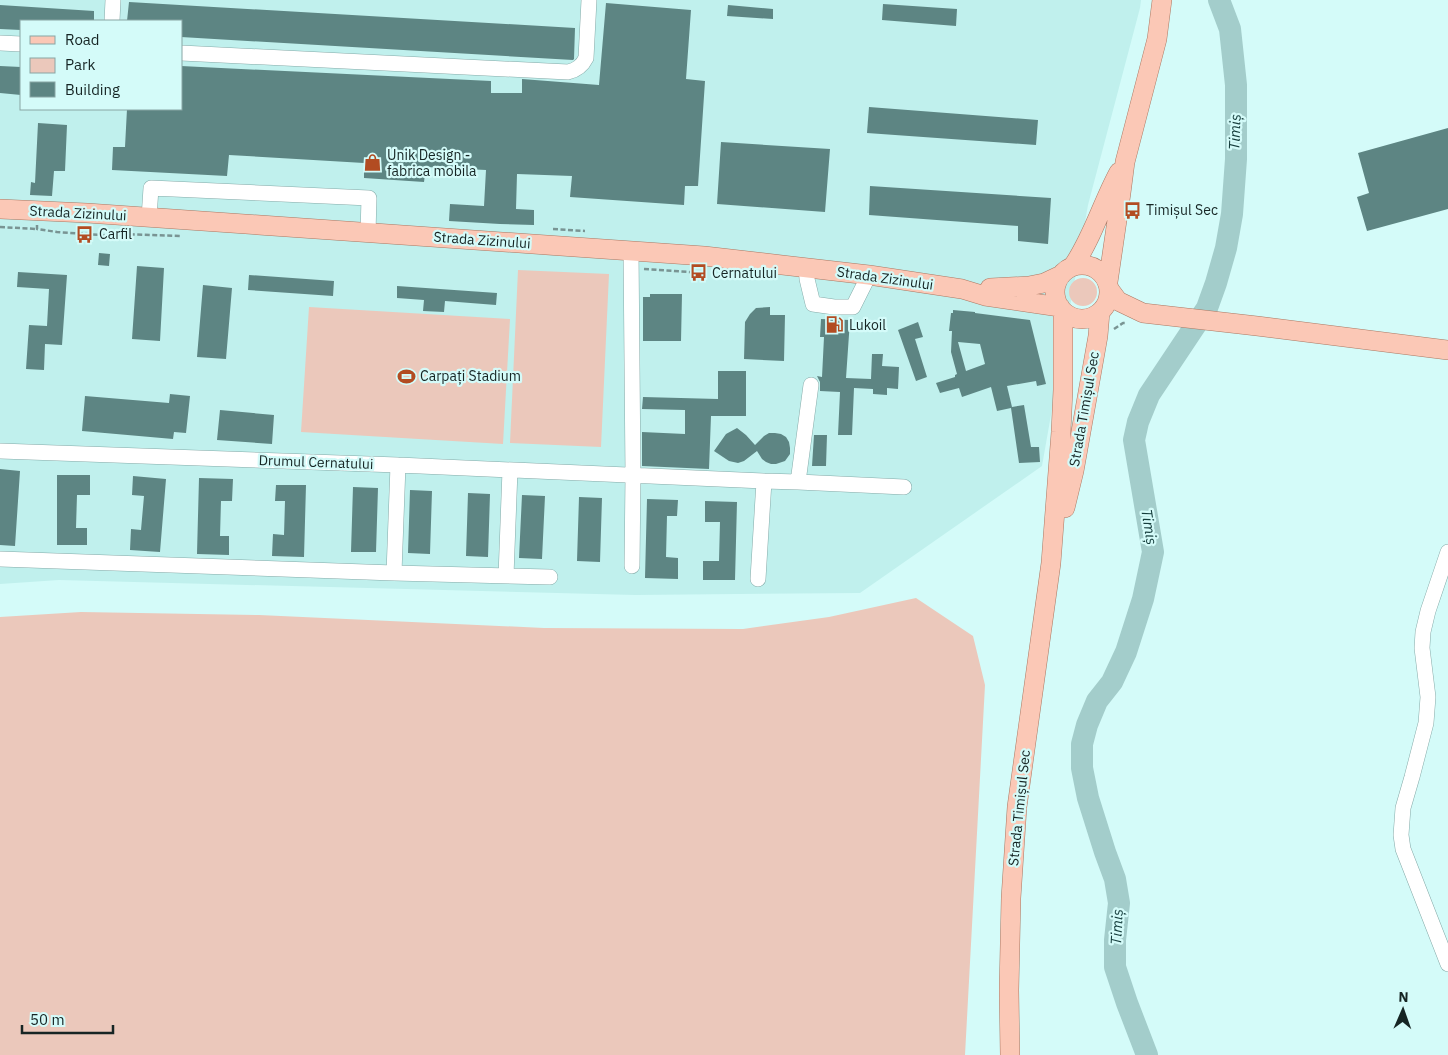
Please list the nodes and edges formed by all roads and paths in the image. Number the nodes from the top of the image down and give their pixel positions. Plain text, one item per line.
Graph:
1 (113, 0) edge
2 (589, 0) edge
3 (1162, 0) edge
4 (112, 20) edge
5 (0, 43) edge
6 (20, 44) edge
7 (182, 53) edge
8 (1125, 162) junction
9 (0, 209) edge
10 (149, 218) junction
11 (0, 227) edge
12 (37, 229) dead end
13 (368, 233) junction
14 (631, 250) junction
15 (806, 267) junction
16 (1067, 271) junction
17 (869, 275) junction
18 (1108, 285) junction
19 (962, 289) junction
20 (1062, 309) junction
21 (1102, 310) junction
22 (1146, 313) junction
23 (1448, 350) edge
24 (811, 385) dead end
25 (0, 451) edge
26 (398, 464) junction
27 (510, 470) junction
28 (633, 475) junction
29 (764, 481) junction
30 (798, 482) junction
31 (904, 487) dead end
32 (1448, 552) edge
33 (0, 558) edge
34 (1051, 562) junction
35 (632, 566) dead end
36 (394, 573) junction
37 (506, 576) junction
38 (550, 577) dead end
39 (758, 579) dead end
40 (1448, 964) edge
41 (1010, 1055) edge

1 - 4 street
2 - 7 street
3 - 8 main road
5 - 6 street
8 - 16 main road
8 - 18 main road
9 - 10 main road, Strada Zizinului
10 - 13 main road, Strada Zizinului
10 - 13 street
11 - 12 path
13 - 14 main road, Strada Zizinului
14 - 15 main road, Strada Zizinului
14 - 28 street
15 - 17 main road, Strada Zizinului
15 - 17 street
16 - 18 main road
16 - 19 main road, Strada Zizinului
16 - 20 main road
17 - 19 main road, Strada Zizinului
18 - 21 main road
18 - 22 main road
19 - 20 main road, Strada Zizinului
20 - 21 main road
20 - 34 main road, Strada Timișul Sec
21 - 22 main road
21 - 34 main road, Strada Timișul Sec
22 - 23 main road
24 - 30 street
25 - 26 street, Drumul Cernatului
26 - 27 street, Drumul Cernatului
26 - 36 street
27 - 28 street, Drumul Cernatului
27 - 37 street
28 - 29 street, Drumul Cernatului
28 - 35 street
29 - 30 street, Drumul Cernatului
29 - 39 street
30 - 31 street, Drumul Cernatului
32 - 40 street
33 - 36 street
34 - 41 main road, Strada Timișul Sec
36 - 37 street
37 - 38 street

